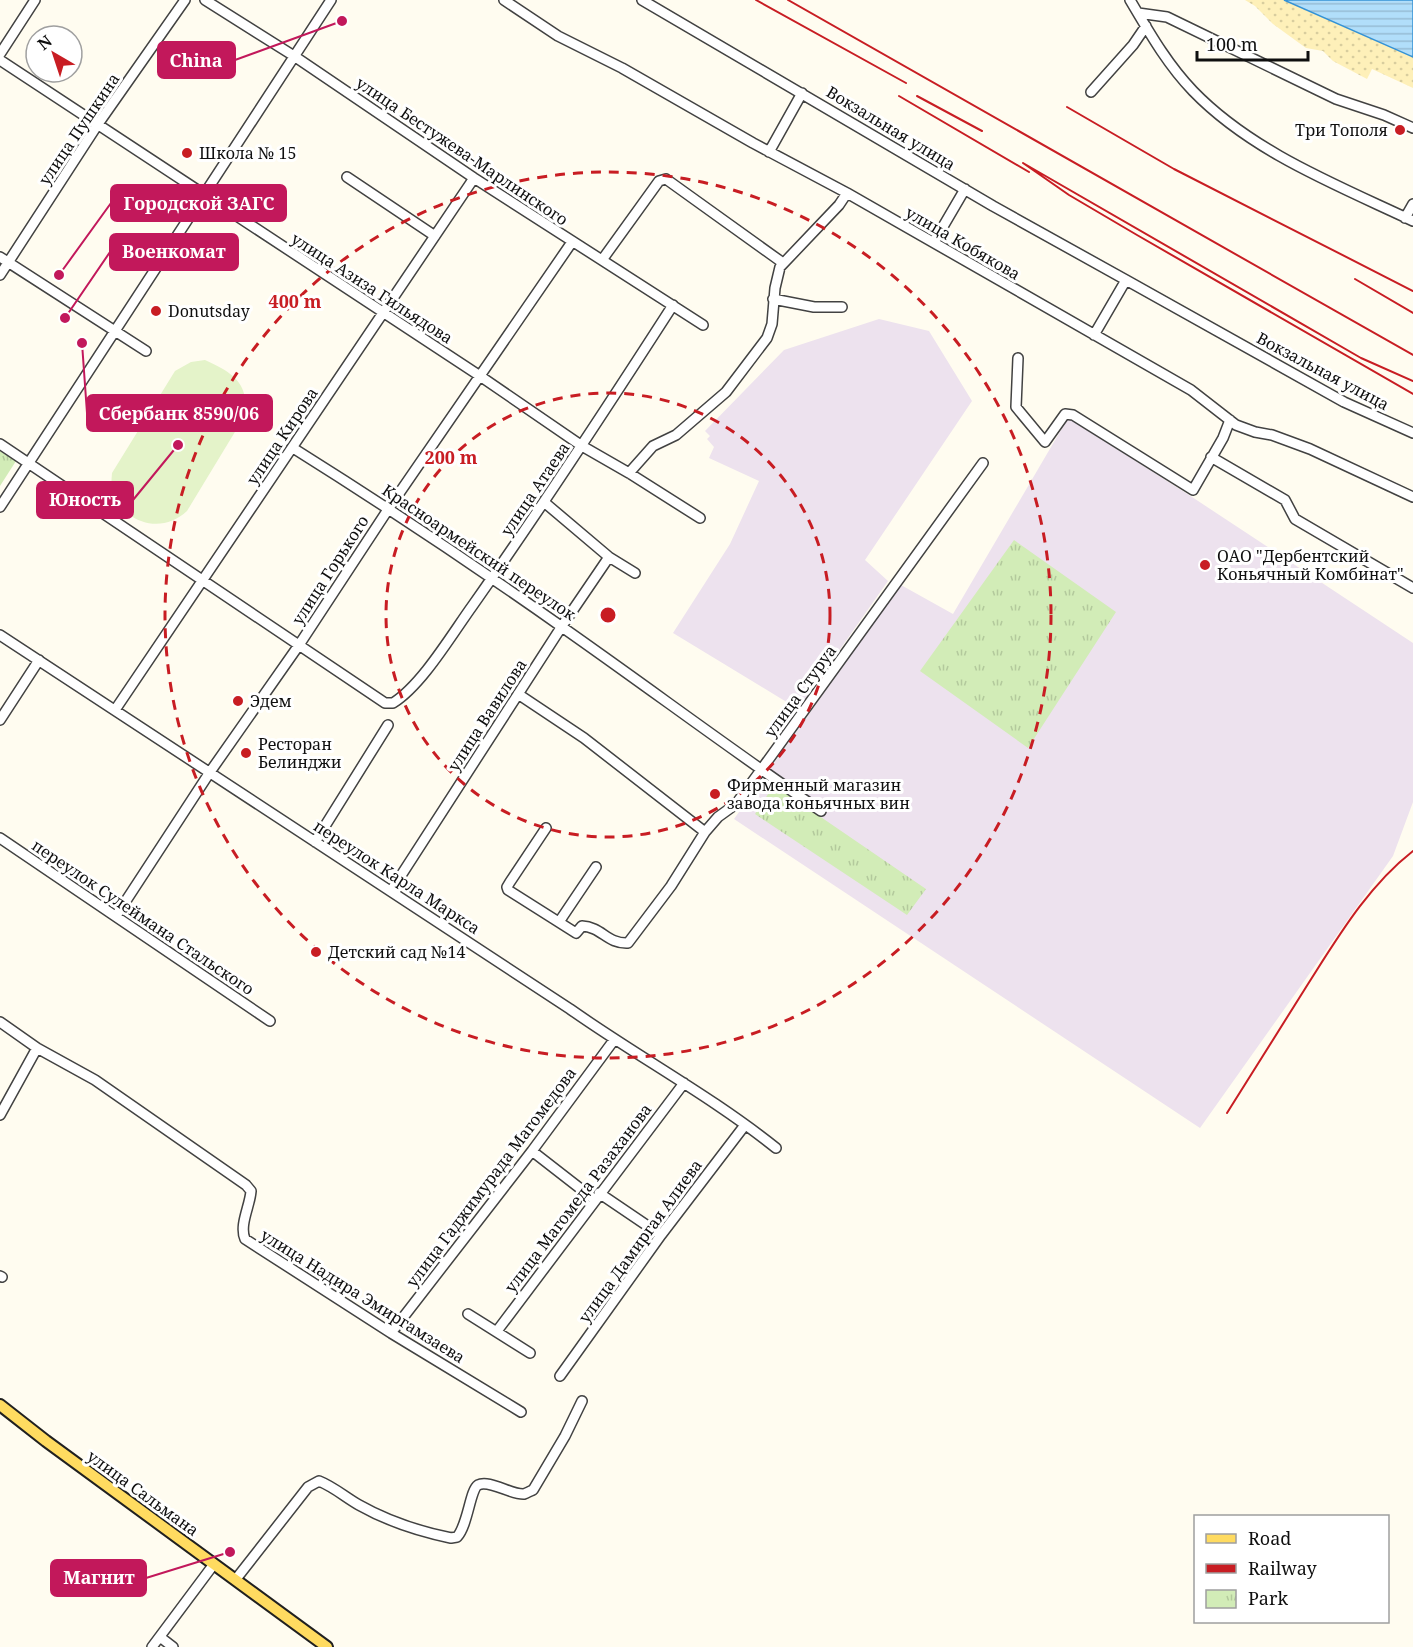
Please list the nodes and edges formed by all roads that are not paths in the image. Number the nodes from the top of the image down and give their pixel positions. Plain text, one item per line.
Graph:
1 (35, 0) edge
2 (185, 0) edge
3 (206, 0) edge
4 (331, 0) edge
5 (504, 0) edge
6 (642, 0) edge
7 (1130, 0) edge
8 (1138, 13) junction
9 (1146, 26) junction
10 (0, 54) edge
11 (294, 56) junction
12 (0, 60) edge
13 (1091, 92) dead end
14 (802, 93) junction
15 (98, 124) junction
16 (1413, 128) edge
17 (769, 152) junction
18 (347, 177) dead end
19 (474, 178) junction
20 (965, 189) junction
21 (847, 193) junction
22 (204, 195) junction
23 (1413, 204) edge
24 (1409, 219) edge
25 (435, 236) junction
26 (572, 242) junction
27 (934, 242) junction
28 (4, 260) edge
29 (602, 260) junction
30 (783, 263) junction
31 (0, 276) edge
32 (1126, 280) junction
33 (773, 299) junction
34 (673, 305) junction
35 (842, 307) dead end
36 (382, 314) junction
37 (703, 325) dead end
38 (114, 331) junction
39 (1094, 335) junction
40 (146, 351) dead end
41 (1018, 357) dead end
42 (480, 376) junction
43 (1230, 420) junction
44 (1413, 433) edge
45 (0, 444) edge
46 (582, 446) junction
47 (293, 448) junction
48 (1211, 457) junction
49 (29, 463) junction
50 (983, 464) dead end
51 (629, 473) junction
52 (1413, 497) edge
53 (544, 502) junction
54 (0, 507) edge
55 (389, 508) junction
56 (700, 518) dead end
57 (609, 557) junction
58 (635, 573) dead end
59 (203, 579) junction
60 (491, 579) junction
61 (1413, 588) edge
62 (561, 626) junction
63 (0, 635) edge
64 (299, 645) junction
65 (39, 660) junction
66 (518, 694) junction
67 (115, 710) junction
68 (0, 720) edge
69 (388, 725) dead end
70 (761, 770) junction
71 (210, 772) junction
72 (821, 811) dead end
73 (546, 828) dead end
74 (705, 832) junction
75 (0, 838) edge
76 (315, 842) junction
77 (597, 867) dead end
78 (391, 891) junction
79 (116, 916) junction
80 (560, 922) junction
81 (270, 1021) dead end
82 (0, 1022) edge
83 (614, 1040) junction
84 (37, 1048) junction
85 (684, 1083) junction
86 (0, 1114) edge
87 (746, 1125) junction
88 (776, 1148) dead end
89 (532, 1151) junction
90 (597, 1197) junction
91 (661, 1234) junction
92 (468, 1314) dead end
93 (497, 1331) junction
94 (391, 1333) junction
95 (530, 1353) dead end
96 (560, 1376) dead end
97 (582, 1401) dead end
98 (0, 1405) edge
99 (521, 1412) dead end
100 (214, 1564) junction
101 (236, 1579) junction
102 (160, 1636) junction
103 (152, 1647) edge
104 (173, 1647) edge
105 (327, 1647) edge

1 - 10 street
2 - 15 street, улица Пушкина
3 - 11 street, улица Бестужева-Марлинского
4 - 11 street
5 - 17 street, улица Кобякова
6 - 14 street, Вокзальная улица
7 - 8 street
8 - 9 street
8 - 16 street
9 - 13 street
9 - 24 street
11 - 19 street, улица Бестужева-Марлинского
11 - 22 street
12 - 15 street, улица Азиза Гильядова
14 - 17 street
14 - 20 street, Вокзальная улица
15 - 22 street, улица Азиза Гильядова
15 - 28 street, улица Пушкина
17 - 21 street, улица Кобякова
18 - 25 street
19 - 25 street, улица Кирова
19 - 26 street, улица Бестужева-Марлинского
20 - 27 street
20 - 32 street, Вокзальная улица
21 - 27 street, улица Кобякова
21 - 30 street
22 - 36 street, улица Азиза Гильядова
22 - 38 street
23 - 24 street
25 - 36 street, улица Кирова
26 - 29 street, улица Бестужева-Марлинского
26 - 42 street, улица Горького
27 - 39 street, улица Кобякова
28 - 31 street, улица Пушкина
28 - 38 street
29 - 30 street
29 - 34 street, улица Бестужева-Марлинского
30 - 33 street
32 - 39 street
32 - 44 street, Вокзальная улица
33 - 35 street
33 - 51 street
34 - 37 street, улица Бестужева-Марлинского
34 - 46 street, улица Атаева
36 - 42 street, улица Азиза Гильядова
36 - 47 street, улица Кирова
38 - 40 street
38 - 49 street
39 - 43 street, улица Кобякова
41 - 48 street
42 - 46 street, улица Азиза Гильядова
42 - 55 street, улица Горького
43 - 48 street
43 - 52 street, улица Кобякова
45 - 49 street
46 - 51 street, улица Азиза Гильядова
46 - 53 street, улица Атаева
47 - 55 street, Красноармейский переулок
47 - 59 street, улица Кирова
48 - 61 street
49 - 54 street
49 - 59 street
50 - 70 street, улица Стуруа
51 - 56 street, улица Азиза Гильядова
53 - 57 street
53 - 60 street, улица Атаева
55 - 60 street, Красноармейский переулок
55 - 64 street, улица Горького
57 - 58 street
57 - 62 street, улица Вавилова
59 - 64 street
59 - 67 street, улица Кирова
60 - 62 street, Красноармейский переулок
60 - 64 street, улица Атаева
62 - 66 street, улица Вавилова
62 - 70 street, Красноармейский переулок
63 - 65 street, переулок Карла Маркса
64 - 71 street, улица Горького
65 - 67 street, переулок Карла Маркса
65 - 68 street
66 - 74 street
66 - 78 street, улица Вавилова
67 - 71 street, переулок Карла Маркса
69 - 76 street
70 - 72 street, Красноармейский переулок
70 - 74 street, улица Стуруа
71 - 76 street, переулок Карла Маркса
71 - 79 street, улица Горького
73 - 80 street
74 - 80 street, улица Стуруа
75 - 79 street, переулок Сулеймана Стальского
76 - 78 street, переулок Карла Маркса
77 - 80 street
78 - 83 street, переулок Карла Маркса
79 - 81 street, переулок Сулеймана Стальского
82 - 84 street, улица Надира Эмиргамзаева
83 - 85 street, переулок Карла Маркса
83 - 89 street, улица Гаджимурада Магомедова
84 - 86 street
84 - 94 street, улица Надира Эмиргамзаева
85 - 87 street, переулок Карла Маркса
85 - 90 street, улица Магомеда Разаханова
87 - 88 street, переулок Карла Маркса
87 - 91 street, улица Дамиргая Алиева
89 - 90 street
89 - 94 street, улица Гаджимурада Магомедова
90 - 91 street
90 - 93 street, улица Магомеда Разаханова
91 - 96 street, улица Дамиргая Алиева
92 - 93 street
93 - 95 street
94 - 99 street, улица Надира Эмиргамзаева
97 - 101 street
98 - 100 main road, улица Сальмана
100 - 101 main road, улица Сальмана
100 - 102 street
101 - 105 main road, улица Сальмана
102 - 103 street
102 - 104 street

